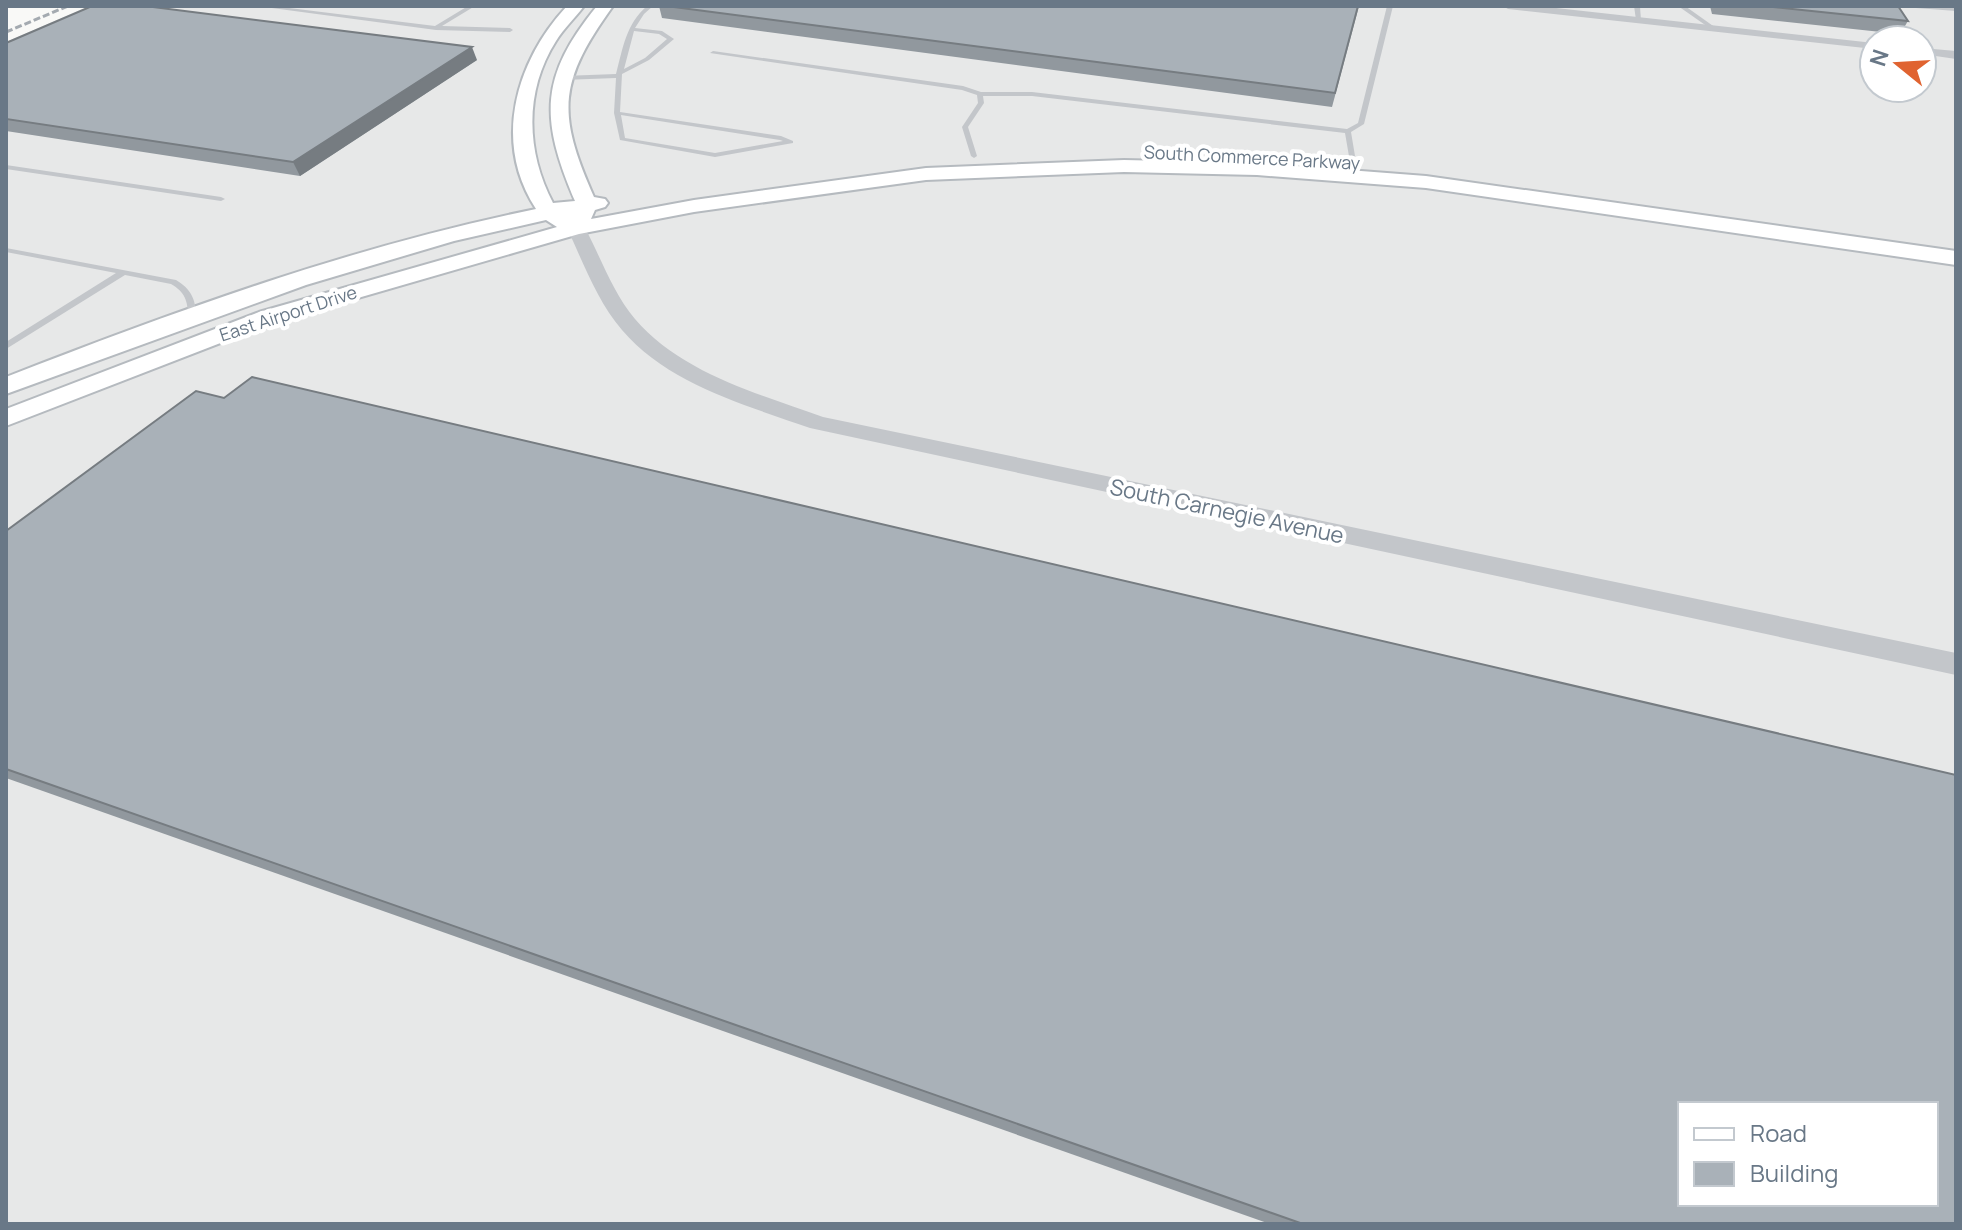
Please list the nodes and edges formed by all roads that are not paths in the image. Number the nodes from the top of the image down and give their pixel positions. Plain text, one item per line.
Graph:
1 (260, 6) edge
2 (472, 6) edge
3 (576, 6) edge
4 (605, 6) edge
5 (650, 6) edge
6 (1390, 6) edge
7 (1508, 6) edge
8 (1637, 6) edge
9 (1681, 6) edge
10 (1916, 6) edge
11 (1955, 8) edge
12 (1639, 20) junction
13 (436, 28) junction
14 (1713, 28) junction
15 (631, 29) junction
16 (510, 30) dead end
17 (1858, 44) edge
18 (713, 53) dead end
19 (619, 74) junction
20 (563, 78) junction
21 (980, 94) junction
22 (617, 113) junction
23 (1348, 131) junction
24 (974, 156) junction
25 (1353, 162) junction
26 (6, 167) edge
27 (221, 199) dead end
28 (587, 205) junction
29 (546, 213) junction
30 (576, 228) junction
31 (1956, 242) edge
32 (6, 250) edge
33 (1956, 258) edge
34 (124, 272) junction
35 (192, 317) junction
36 (6, 346) edge
37 (6, 386) edge
38 (6, 418) edge
39 (1956, 664) edge

1 - 13 lane
2 - 13 lane
3 - 29 main road
4 - 20 main road
5 - 15 lane
6 - 23 lane
7 - 12 street
8 - 12 lane
9 - 14 lane
10 - 11 lane
12 - 14 street
13 - 16 lane
14 - 17 street
15 - 19 lane
15 - 19 lane
18 - 21 lane
19 - 20 lane
19 - 22 lane
20 - 28 main road
21 - 23 lane
21 - 24 lane
22 - 22 lane
23 - 25 lane
24 - 25 main road, South Commerce Parkway
24 - 28 main road, South Commerce Parkway
25 - 31 main road, South Commerce Parkway
26 - 27 lane
28 - 29 main road, South Commerce Parkway
28 - 30 main road
29 - 30 main road
29 - 35 main road, East Airport Drive
30 - 33 main road, South Commerce Parkway
30 - 38 main road, East Airport Drive
30 - 39 street, South Carnegie Avenue
32 - 34 lane
34 - 35 lane
34 - 36 lane
35 - 37 main road, East Airport Drive

